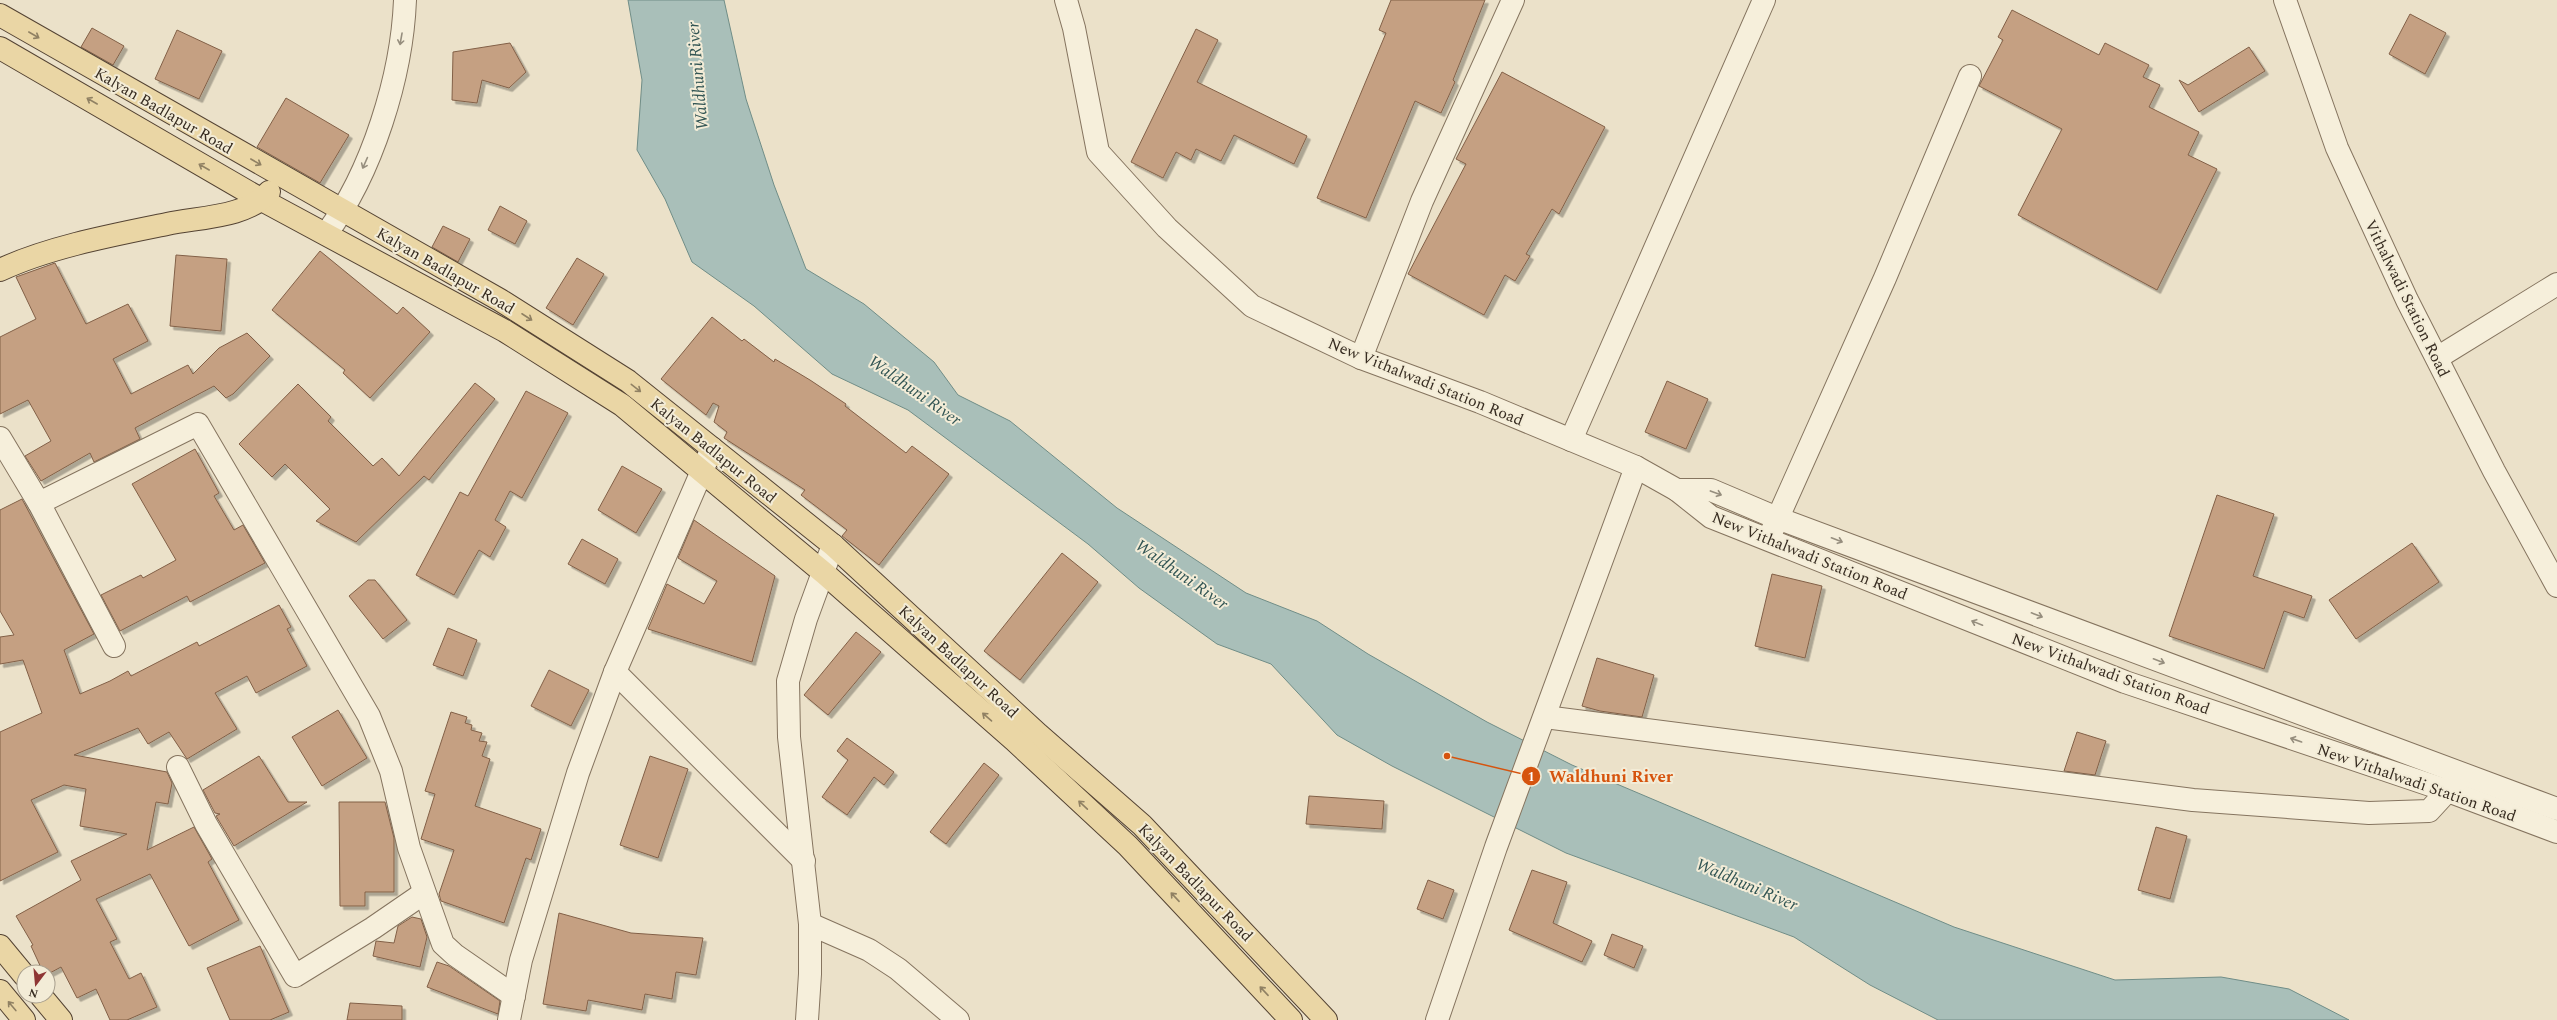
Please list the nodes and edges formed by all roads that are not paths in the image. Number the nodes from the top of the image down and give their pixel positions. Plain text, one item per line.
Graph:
1 (405, 0) edge
2 (1066, 0) edge
3 (1513, 0) edge
4 (1764, 0) edge
5 (2285, 0) edge
6 (0, 15) edge
7 (0, 48) edge
8 (1970, 76) dead end
9 (282, 178) junction
10 (262, 200) junction
11 (343, 211) junction
12 (326, 234) junction
13 (0, 270) edge
14 (2557, 284) edge
15 (1360, 358) junction
16 (2437, 358) junction
17 (0, 438) edge
18 (1571, 440) junction
19 (712, 448) junction
20 (1636, 467) junction
21 (701, 471) junction
22 (1677, 490) junction
23 (39, 504) junction
24 (1777, 518) junction
25 (1769, 540) junction
26 (833, 545) junction
27 (824, 573) junction
28 (2557, 586) edge
29 (2008, 604) junction
30 (1999, 631) junction
31 (114, 646) dead end
32 (615, 672) junction
33 (1543, 723) junction
34 (178, 767) dead end
35 (2462, 775) junction
36 (2448, 791) junction
37 (2557, 809) edge
38 (2557, 832) edge
39 (804, 861) junction
40 (424, 893) junction
41 (810, 924) junction
42 (0, 946) edge
43 (16, 965) edge
44 (0, 991) edge
45 (514, 996) junction
46 (48, 1004) edge
47 (24, 1020) edge
48 (61, 1020) edge
49 (509, 1020) edge
50 (807, 1020) edge
51 (958, 1020) edge
52 (1291, 1020) edge
53 (1326, 1020) edge
54 (1437, 1020) edge

1 -> 11 street
2 - 15 street, New Vithalwadi Station Road
3 - 15 street
4 - 18 street
5 - 16 street, Vithalwadi Station Road
6 -> 9 main road, Kalyan Badlapur Road
10 -> 7 main road, Kalyan Badlapur Road
8 - 24 street
9 - 10 main road
9 - 11 main road, Kalyan Badlapur Road
10 - 12 main road, Kalyan Badlapur Road
10 - 13 main road
11 - 12 street
11 -> 19 main road, Kalyan Badlapur Road
12 - 21 main road, Kalyan Badlapur Road
14 - 16 street
15 - 18 street, New Vithalwadi Station Road
16 - 28 street, Vithalwadi Station Road
17 - 23 street
18 - 20 street, New Vithalwadi Station Road
19 - 21 street
19 - 26 main road, Kalyan Badlapur Road
20 - 22 street, New Vithalwadi Station Road
20 - 33 street
21 - 27 main road, Kalyan Badlapur Road
21 - 32 street
22 -> 24 street, New Vithalwadi Station Road
22 - 25 street, New Vithalwadi Station Road
23 - 31 street
23 - 40 street
24 - 25 street
24 -> 29 street, New Vithalwadi Station Road
30 -> 25 street, New Vithalwadi Station Road
26 - 27 street
26 - 53 main road, Kalyan Badlapur Road
27 - 39 street
52 -> 27 main road, Kalyan Badlapur Road
29 - 30 street
29 -> 35 street, New Vithalwadi Station Road
36 -> 30 street, New Vithalwadi Station Road
32 - 39 street
32 - 45 street
33 - 36 street
33 - 54 street
34 - 40 street
35 - 36 street
35 - 37 street, New Vithalwadi Station Road
36 - 38 street, New Vithalwadi Station Road
39 - 41 street
40 - 45 street
41 - 50 street
41 - 51 street
42 - 43 main road
47 -> 44 main road
45 - 49 street
46 - 48 main road

